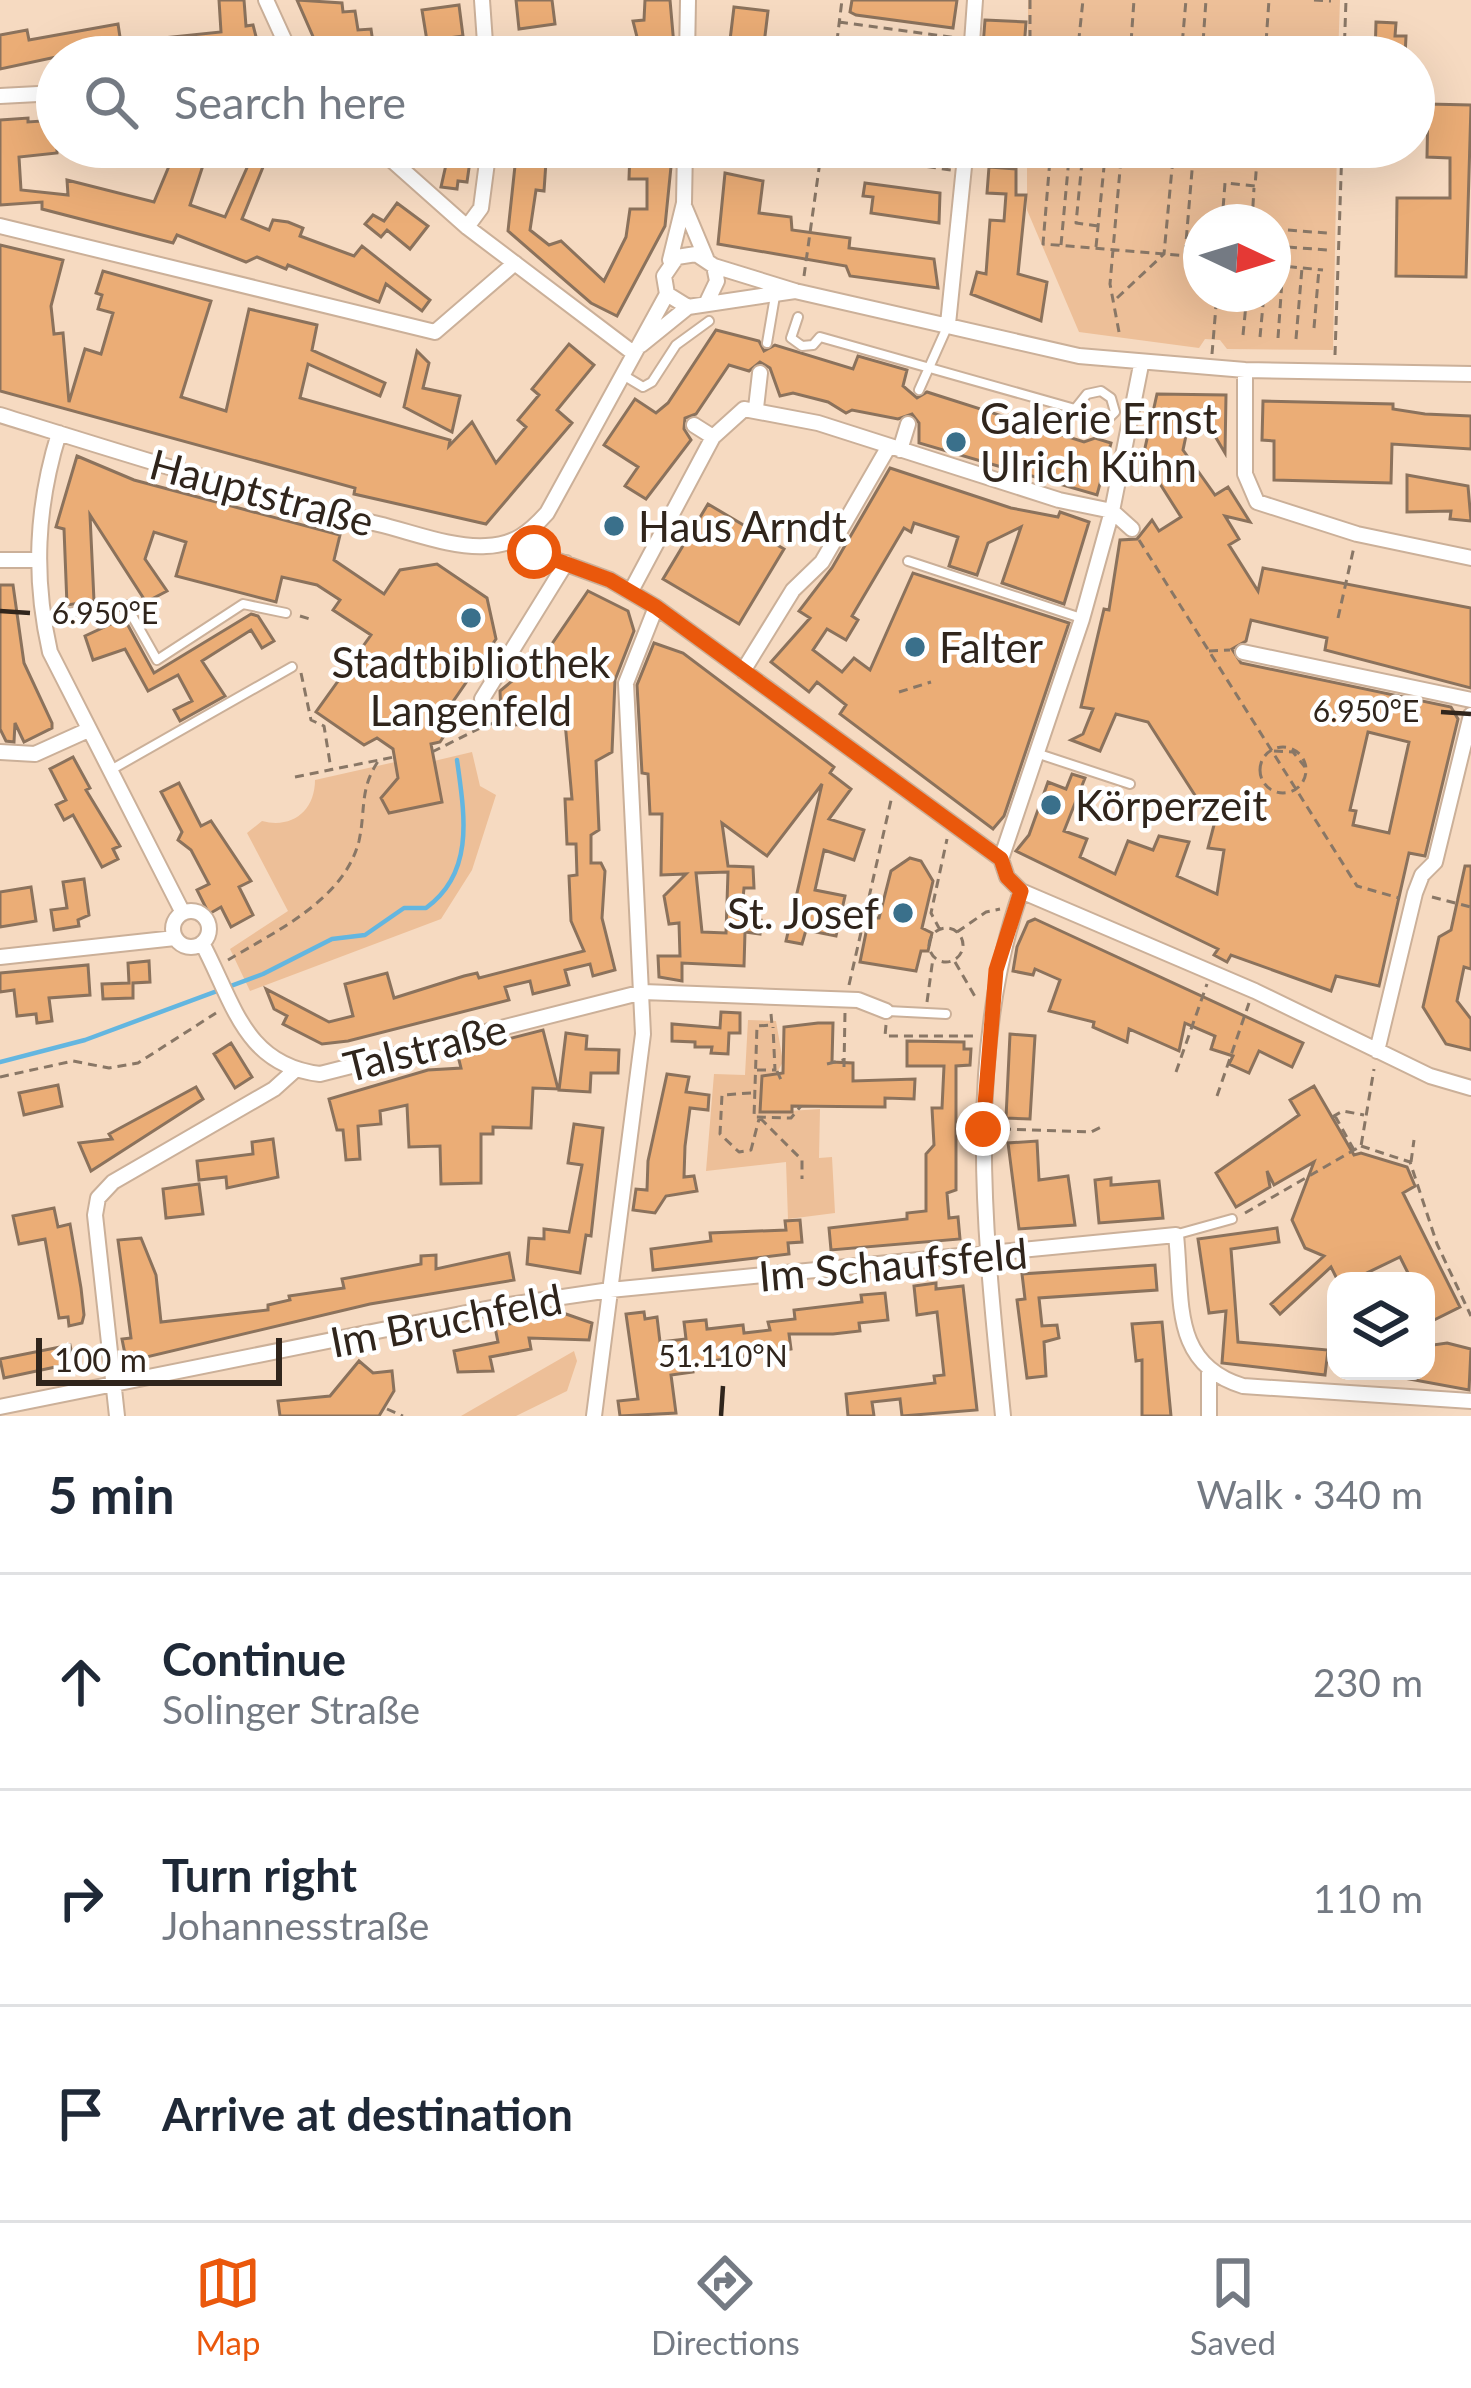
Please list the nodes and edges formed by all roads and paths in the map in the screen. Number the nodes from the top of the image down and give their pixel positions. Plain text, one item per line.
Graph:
1 (266, 0) edge
2 (482, 0) edge
3 (688, 0) edge
4 (842, 0) edge
5 (975, 0) edge
6 (1030, 0) edge
7 (1083, 0) edge
8 (1134, 0) edge
9 (1186, 0) edge
10 (1207, 0) edge
11 (1269, 0) edge
12 (1314, 0) edge
13 (1346, 0) edge
14 (1331, 1) edge
15 (839, 22) junction
16 (282, 36) edge
17 (485, 36) edge
18 (687, 36) edge
19 (837, 36) edge
20 (943, 36) edge
21 (973, 36) edge
22 (1030, 36) edge
23 (1079, 36) edge
24 (1131, 36) edge
25 (1183, 36) edge
26 (1204, 36) edge
27 (1266, 36) edge
28 (1345, 36) edge
29 (36, 94) edge
30 (0, 96) edge
31 (400, 168) edge
32 (486, 168) edge
33 (685, 168) edge
34 (819, 168) edge
35 (938, 168) edge
36 (964, 168) edge
37 (1049, 168) edge
38 (1068, 168) edge
39 (1081, 168) edge
40 (1103, 168) edge
41 (1120, 168) edge
42 (1172, 168) edge
43 (1192, 168) edge
44 (1256, 168) edge
45 (1341, 168) edge
46 (964, 172) junction
47 (1255, 186) junction
48 (684, 203) junction
49 (1189, 204) edge
50 (1223, 204) edge
51 (1254, 204) edge
52 (0, 226) edge
53 (1098, 226) junction
54 (466, 227) junction
55 (1291, 230) edge
56 (1327, 233) dead end
57 (1061, 245) junction
58 (1291, 247) edge
59 (1096, 249) junction
60 (1112, 249) junction
61 (1328, 250) dead end
62 (1164, 254) junction
63 (1183, 256) edge
64 (670, 261) junction
65 (710, 262) junction
66 (515, 263) junction
67 (1291, 267) edge
68 (1302, 268) junction
69 (799, 291) junction
70 (667, 294) junction
71 (776, 296) junction
72 (1114, 301) junction
73 (706, 302) junction
74 (688, 307) junction
75 (1216, 312) edge
76 (1246, 312) edge
77 (1263, 312) edge
78 (1280, 312) edge
79 (798, 317) dead end
80 (709, 321) dead end
81 (948, 324) junction
82 (1314, 328) dead end
83 (1119, 332) dead end
84 (1244, 335) dead end
85 (1261, 337) dead end
86 (1278, 338) dead end
87 (1296, 339) dead end
88 (767, 343) dead end
89 (632, 352) junction
90 (931, 365) junction
91 (1142, 365) junction
92 (1211, 368) junction
93 (1245, 370) junction
94 (1335, 372) junction
95 (619, 373) junction
96 (760, 373) dead end
97 (1471, 374) edge
98 (919, 390) dead end
99 (756, 408) junction
100 (0, 415) edge
101 (1106, 421) dead end
102 (908, 424) dead end
103 (694, 425) dead end
104 (58, 433) junction
105 (713, 437) junction
106 (894, 448) junction
107 (1112, 511) junction
108 (1132, 529) joint
109 (1357, 534) junction
110 (527, 536) junction
111 (1471, 558) edge
112 (0, 560) edge
113 (38, 560) junction
114 (908, 561) dead end
115 (566, 563) junction
116 (631, 591) junction
117 (656, 607) junction
118 (286, 613) joint
119 (42, 616) junction
120 (1338, 618) dead end
121 (1082, 619) junction
122 (313, 620) dead end
123 (974, 650) dead end
124 (1209, 651) junction
125 (1243, 652) joint
126 (1013, 655) dead end
127 (295, 665) joint
128 (743, 671) junction
129 (931, 682) dead end
130 (899, 692) dead end
131 (482, 700) joint
132 (1471, 700) edge
133 (1471, 715) edge
134 (500, 722) dead end
135 (484, 726) junction
136 (86, 731) junction
137 (1272, 751) junction
138 (0, 752) edge
139 (432, 752) dead end
140 (1039, 754) junction
141 (394, 757) dead end
142 (1304, 759) junction
143 (379, 760) junction
144 (1307, 769) junction
145 (332, 770) junction
146 (108, 772) junction
147 (295, 777) dead end
148 (895, 782) junction
149 (1130, 784) dead end
150 (1296, 790) junction
151 (950, 823) junction
152 (1001, 859) junction
153 (1021, 891) junction
154 (1409, 897) junction
155 (1471, 907) edge
156 (183, 913) junction
157 (1014, 913) junction
158 (940, 930) junction
159 (957, 932) junction
160 (175, 938) junction
161 (202, 943) junction
162 (0, 957) edge
163 (934, 957) junction
164 (954, 961) junction
165 (215, 968) junction
166 (1212, 974) junction
167 (1255, 991) junction
168 (643, 992) junction
169 (845, 999) junction
170 (232, 1002) junction
171 (886, 1011) junction
172 (927, 1013) junction
173 (771, 1014) dead end
174 (946, 1014) dead end
175 (772, 1025) junction
176 (982, 1037) junction
177 (1377, 1051) junction
178 (844, 1059) junction
179 (827, 1064) dead end
180 (844, 1067) dead end
181 (755, 1070) junction
182 (776, 1070) junction
183 (294, 1071) junction
184 (1176, 1072) dead end
185 (0, 1078) edge
186 (781, 1080) dead end
187 (1471, 1088) edge
188 (754, 1093) junction
189 (1217, 1096) dead end
190 (811, 1107) dead end
191 (1366, 1116) junction
192 (759, 1117) junction
193 (1101, 1127) dead end
194 (983, 1129) junction
195 (1414, 1140) dead end
196 (1361, 1146) junction
197 (1354, 1150) junction
198 (1411, 1162) junction
199 (802, 1179) dead end
200 (1232, 1219) joint
201 (1176, 1235) junction
202 (987, 1256) junction
203 (610, 1290) junction
204 (1471, 1316) edge
205 (1209, 1373) junction
206 (114, 1387) junction
207 (1471, 1401) edge
208 (0, 1407) edge
209 (387, 1409) dead end
210 (118, 1416) edge
211 (403, 1416) edge
212 (595, 1416) edge
213 (1004, 1416) edge
214 (1209, 1416) edge

1 - 16 street
2 - 17 street
3 - 18 street
4 - 15 path
5 - 21 street
6 - 22 path
7 - 23 path
8 - 24 path
9 - 25 path
10 - 26 path
11 - 27 path
12 - 14 path
13 - 28 path
15 - 19 path
15 - 20 path
29 - 30 street
31 - 54 street
32 - 54 street
33 - 48 street
34 - 69 path
35 - 46 path
36 - 46 street
37 - 57 path
38 - 57 path
39 - 53 path
40 - 53 path
41 - 60 path
42 - 62 path
43 - 49 path
44 - 47 path
45 - 94 path
46 - 81 street
47 - 50 path
47 - 51 path
48 - 64 street
48 - 65 street
52 - 66 street
53 - 59 path
54 - 66 street
55 - 56 path
57 - 59 path
58 - 61 path
59 - 60 path
60 - 62 path
60 - 72 path
62 - 63 path
62 - 72 path
64 - 65 street
64 - 70 street
65 - 69 street
65 - 73 street
66 - 89 street
67 - 68 path
68 - 82 path
68 - 87 path
69 - 71 street
69 - 81 street
70 - 74 street
70 - 89 street
71 - 73 street
71 - 88 lane
72 - 83 path
73 - 74 street
74 - 89 street
75 - 92 path
76 - 84 path
77 - 85 path
78 - 86 path
79 - 90 lane
80 - 95 lane
81 - 90 lane
81 - 91 street
89 - 95 street
90 - 98 lane
90 - 101 lane
91 - 92 street
91 - 107 street
92 - 93 street
93 - 94 street
93 - 109 street
94 - 97 street
95 - 110 street
96 - 99 street
99 - 105 street
99 - 106 street
100 - 104 street, Hauptstraße
102 - 106 street
103 - 105 street
104 - 110 street, Hauptstraße
104 - 113 street
105 - 116 street
106 - 107 street
106 - 128 street
107 - 108 street
107 - 121 street
108 - 124 path
109 - 111 street
109 - 120 path
110 - 115 street
112 - 113 street
113 - 119 street
114 - 121 lane
115 - 116 street
115 - 131 street
116 - 117 street
117 - 128 street
117 - 168 street
118 - 119 lane
118 - 122 path
119 - 136 street
121 - 140 street
123 - 126 path
124 - 125 path
124 - 137 path
125 - 132 street
127 - 145 path
127 - 146 lane
128 - 148 street
129 - 130 path
131 - 135 path
133 - 154 street
134 - 135 path
135 - 139 path
136 - 138 street
136 - 146 street
137 - 142 path
137 - 144 path
137 - 150 path
137 - 150 path
140 - 149 lane
140 - 152 street
141 - 143 path
142 - 144 path
142 - 150 path
142 - 150 path
143 - 145 path
143 - 165 path
144 - 150 path
145 - 147 path
146 - 156 street
148 - 151 street
148 - 169 path
150 - 154 path
151 - 152 street
151 - 158 path
152 - 153 street
153 - 157 street
153 - 166 street
154 - 155 path
154 - 177 street
156 - 160 street
156 - 161 street
157 - 159 path
157 - 176 street
158 - 159 path
158 - 163 path
159 - 164 path
160 - 161 street
160 - 162 street
161 - 165 street, Talstraße
163 - 164 path
163 - 172 path
164 - 176 path
165 - 170 street, Talstraße
166 - 167 street
166 - 184 path
167 - 177 street
167 - 189 path
168 - 169 street, Talstraße
168 - 183 street, Talstraße
168 - 203 street
169 - 171 street, Talstraße
169 - 178 path
170 - 183 street, Talstraße
170 - 185 path
171 - 172 lane
171 - 176 path
172 - 174 lane
173 - 175 path
175 - 181 path
175 - 182 path
176 - 194 street
177 - 187 street
177 - 191 path
178 - 179 path
178 - 180 path
181 - 182 path
181 - 188 path
182 - 186 path
183 - 206 street
188 - 192 path
188 - 192 path
190 - 192 path
191 - 196 path
191 - 197 path
192 - 199 path
193 - 194 path
194 - 202 street
195 - 198 path
196 - 197 path
196 - 198 path
197 - 200 path
198 - 204 path
200 - 201 lane
201 - 202 street, Im Schaufsfeld
201 - 205 street
202 - 203 street, Im Schaufsfeld
202 - 213 street
203 - 206 street, Im Bruchfeld
203 - 212 street
205 - 207 street
205 - 214 street
206 - 208 street, Im Bruchfeld
206 - 210 street
209 - 211 path

